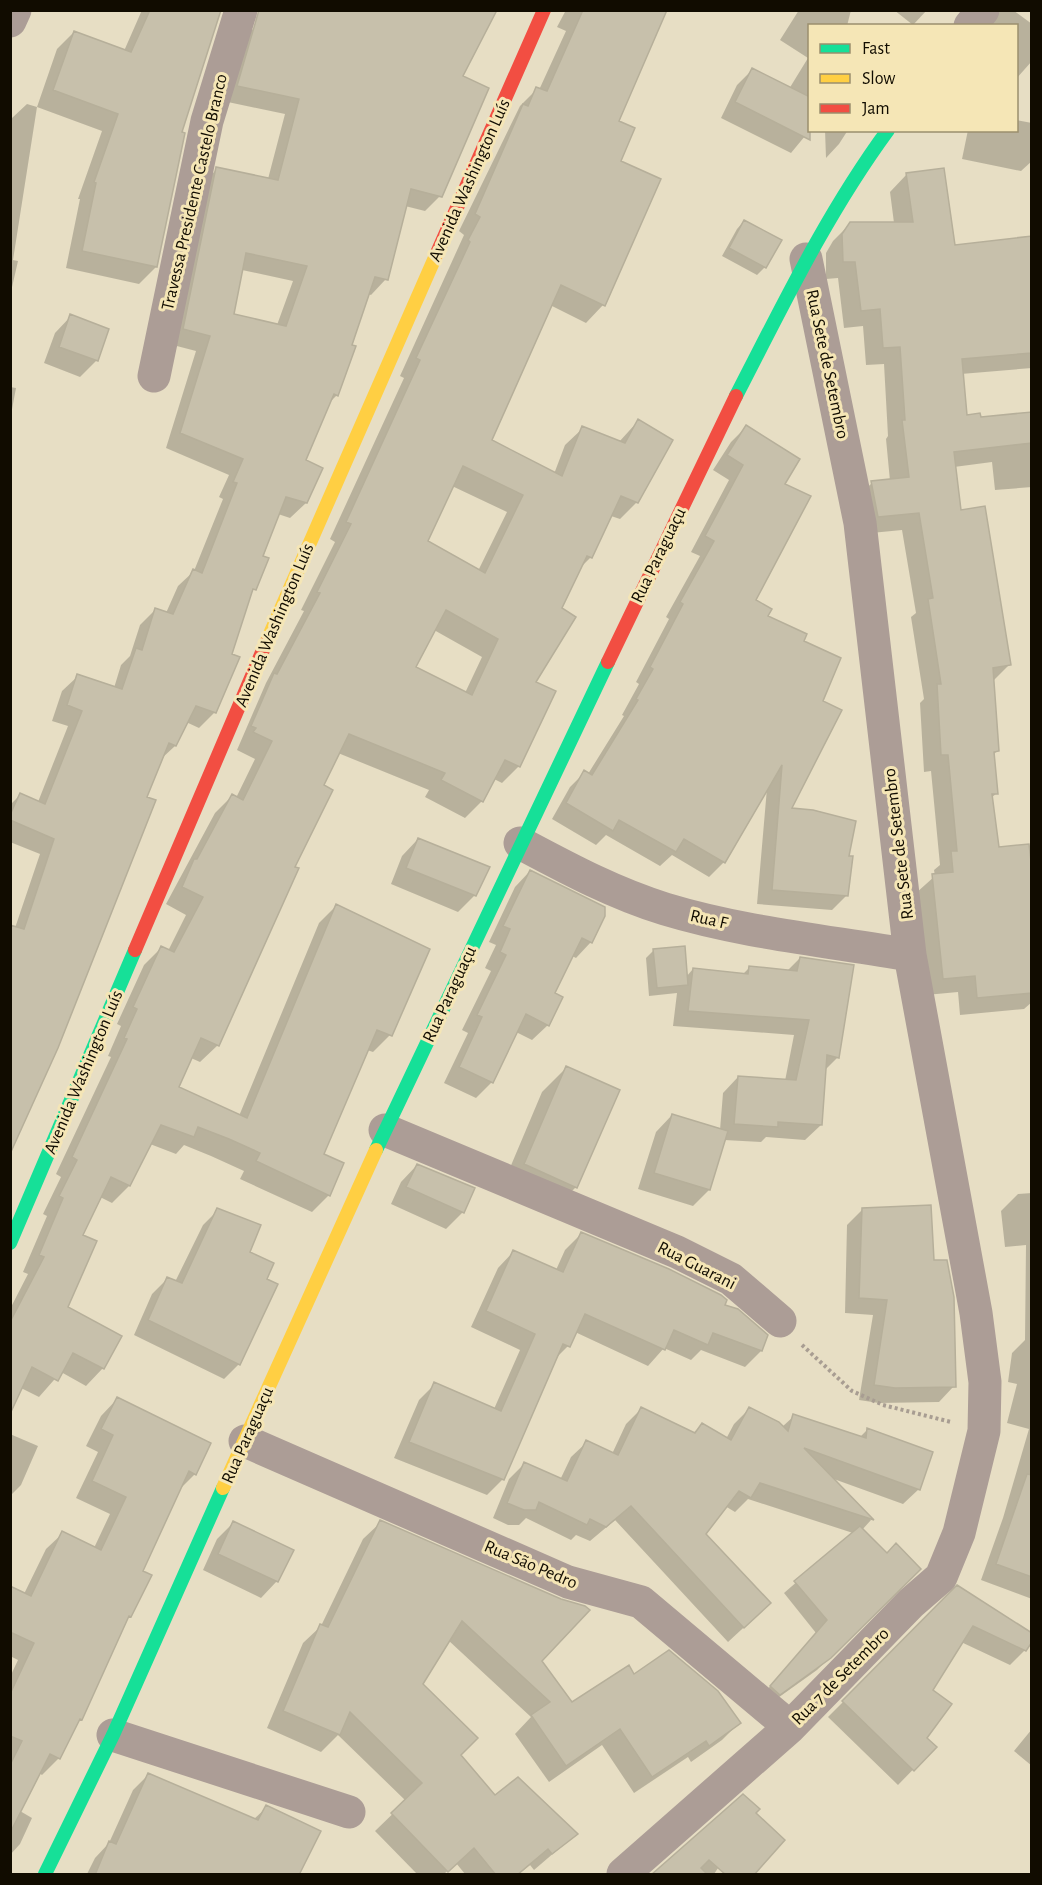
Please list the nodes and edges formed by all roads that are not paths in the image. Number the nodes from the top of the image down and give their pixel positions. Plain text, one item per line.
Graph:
1 (15, 10) edge
2 (241, 10) edge
3 (544, 10) edge
4 (983, 10) edge
5 (10, 21) edge
6 (972, 24) edge
7 (887, 132) edge
8 (806, 258) junction
9 (154, 376) dead end
10 (520, 843) junction
11 (910, 955) junction
12 (385, 1130) junction
13 (12, 1235) edge
14 (780, 1321) road end
15 (984, 1431) joint
16 (245, 1441) junction
17 (790, 1727) junction
18 (113, 1735) junction
19 (349, 1812) dead end
20 (45, 1875) edge
21 (623, 1875) edge

1 - 5 street
2 - 9 street, Travessa Presidente Castelo Branco
3 - 13 street, Avenida Washington Luís
4 - 6 street
7 - 8 street, Rua Paraguaçu
8 - 10 street, Rua Paraguaçu
8 - 11 street, Rua Sete de Setembro
10 - 11 street, Rua F
10 - 12 street, Rua Paraguaçu
11 - 15 street, Rua Sete de Setembro
12 - 14 street, Rua Guarani
12 - 16 street, Rua Paraguaçu
15 - 17 street, Rua 7 de Setembro
16 - 17 street, Rua São Pedro
16 - 18 street, Rua Paraguaçu
17 - 21 street, Rua 7 de Setembro
18 - 19 street
18 - 20 street, Rua Paraguaçu

